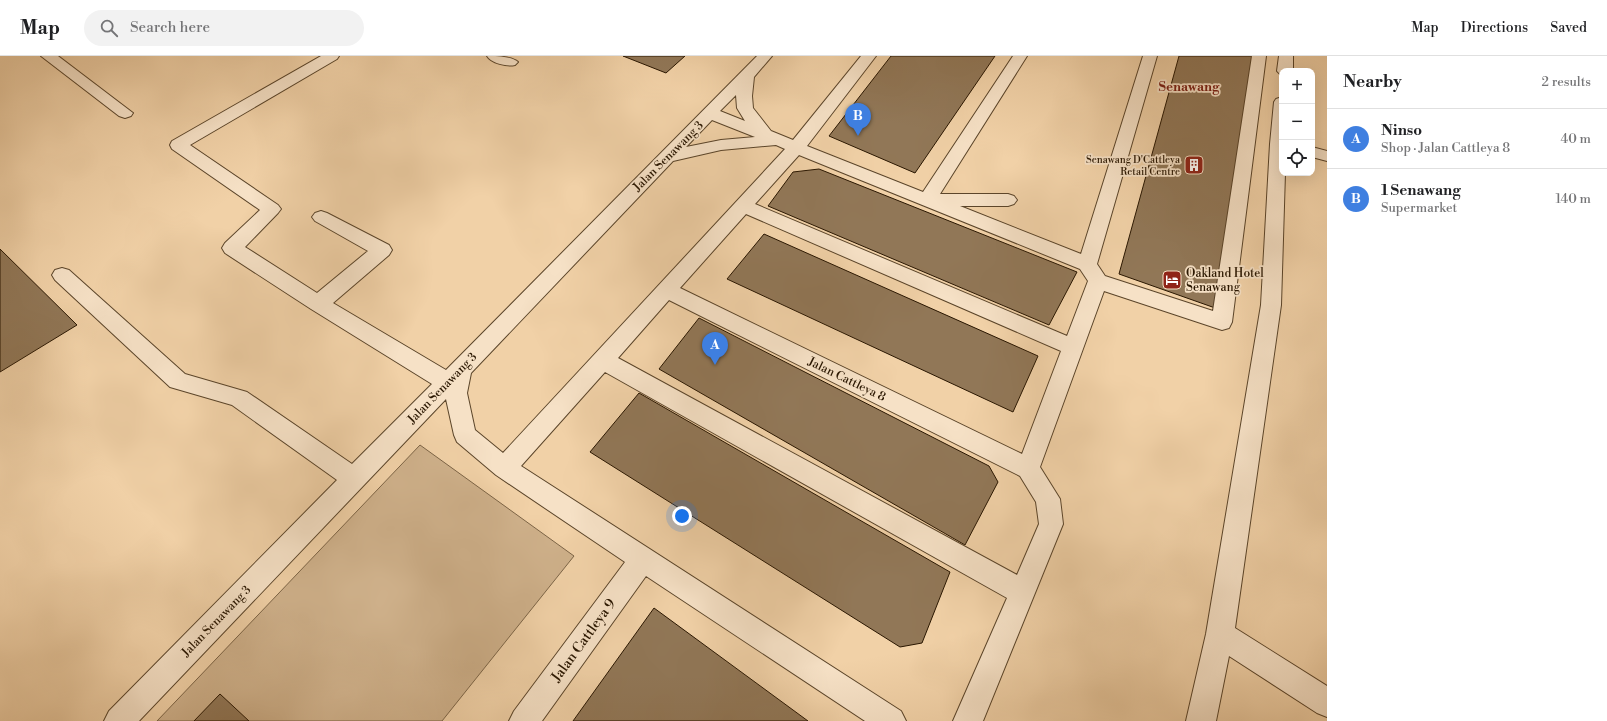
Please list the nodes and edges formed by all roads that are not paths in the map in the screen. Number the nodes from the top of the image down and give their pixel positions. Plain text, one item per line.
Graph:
1 (48, 56) edge
2 (332, 56) edge
3 (494, 56) edge
4 (765, 56) edge
5 (869, 56) edge
6 (1020, 56) edge
7 (1150, 56) edge
8 (1259, 56) edge
9 (1286, 56) edge
10 (510, 62) dead end
11 (1285, 68) edge
12 (746, 76) junction
13 (1282, 104) edge
14 (125, 113) dead end
15 (710, 113) junction
16 (1280, 140) edge
17 (781, 141) junction
18 (1315, 153) edge
19 (667, 156) junction
20 (1327, 156) edge
21 (1279, 163) edge
22 (927, 200) junction
23 (1008, 200) dead end
24 (743, 206) junction
25 (321, 217) dead end
26 (1093, 272) junction
27 (62, 275) dead end
28 (667, 290) junction
29 (318, 304) junction
30 (1073, 346) junction
31 (603, 360) junction
32 (454, 375) junction
33 (504, 468) junction
34 (1028, 469) junction
35 (354, 479) junction
36 (643, 559) junction
37 (1022, 592) junction
38 (1220, 634) junction
39 (1327, 703) edge
40 (119, 721) edge
41 (524, 721) edge
42 (891, 721) edge
43 (968, 721) edge
44 (1201, 721) edge

1 - 14 street
2 - 29 street
3 - 10 street
4 - 12 street, Jalan Senawang 3
5 - 17 street
6 - 22 street
7 - 26 street
8 - 26 street
9 - 11 street
12 - 15 street, Jalan Senawang 3
12 - 17 street
13 - 16 street
15 - 17 street
15 - 19 street, Jalan Senawang 3
17 - 19 street
17 - 22 street
17 - 24 street
18 - 20 street
19 - 32 street, Jalan Senawang 3
21 - 38 street
22 - 23 street
22 - 26 street
24 - 28 street
24 - 30 street
25 - 29 street
26 - 30 street
27 - 35 street
28 - 31 street
28 - 34 street, Jalan Cattleya 8
29 - 32 street
30 - 34 street
31 - 33 street
31 - 37 street
32 - 33 street
32 - 35 street, Jalan Senawang 3
33 - 36 street
34 - 37 street
35 - 40 street, Jalan Senawang 3
36 - 41 street, Jalan Cattleya 9
36 - 42 street
37 - 43 street
38 - 39 street
38 - 44 street

